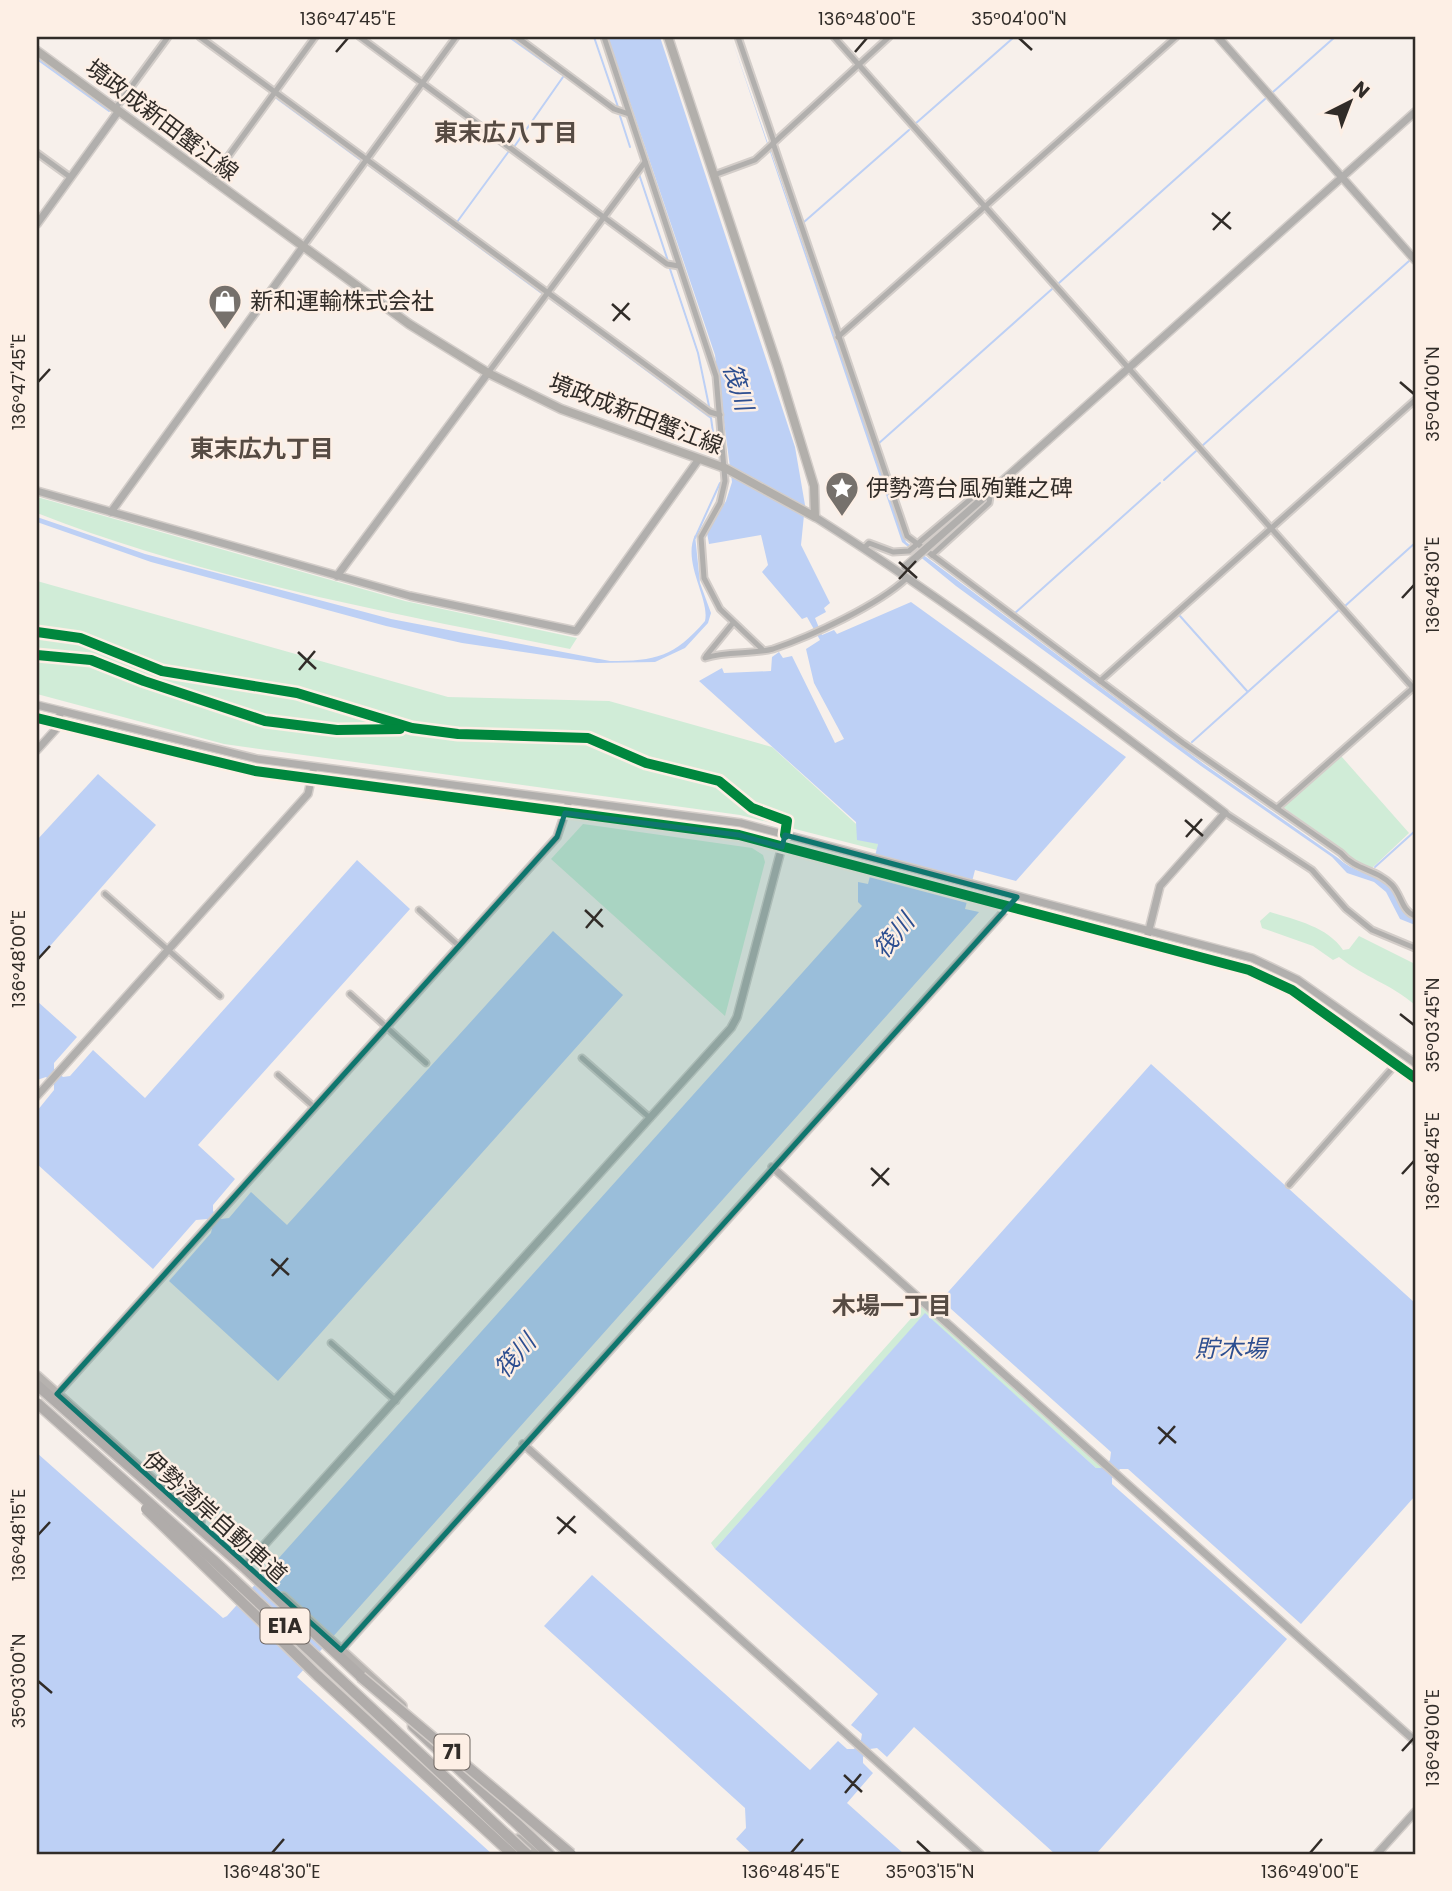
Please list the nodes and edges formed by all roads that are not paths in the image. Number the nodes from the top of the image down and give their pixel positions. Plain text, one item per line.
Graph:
1 (168, 37) edge
2 (200, 37) edge
3 (315, 37) edge
4 (360, 37) edge
5 (456, 37) edge
6 (517, 37) edge
7 (604, 37) edge
8 (668, 37) edge
9 (738, 37) edge
10 (834, 37) edge
11 (889, 37) edge
12 (1176, 37) edge
13 (1218, 37) edge
14 (37, 51) edge
15 (859, 65) junction
16 (422, 83) junction
17 (276, 92) junction
18 (116, 111) junction
19 (1415, 113) edge
20 (629, 114) junction
21 (771, 145) junction
22 (37, 153) edge
23 (367, 159) junction
24 (645, 162) junction
25 (714, 175) junction
26 (70, 177) junction
27 (1342, 177) junction
28 (211, 180) junction
29 (984, 207) junction
30 (603, 216) junction
31 (37, 224) edge
32 (302, 248) junction
33 (1415, 260) edge
34 (679, 266) junction
35 (547, 292) junction
36 (838, 337) junction
37 (1129, 369) junction
38 (488, 373) junction
39 (1415, 400) edge
40 (720, 415) junction
41 (699, 459) junction
42 (725, 468) junction
43 (37, 491) edge
44 (991, 491) junction
45 (111, 512) junction
46 (811, 516) junction
47 (1271, 528) junction
48 (864, 548) junction
49 (914, 548) junction
50 (932, 555) junction
51 (902, 569) junction
52 (337, 576) junction
53 (907, 578) junction
54 (733, 623) junction
55 (762, 649) junction
56 (1100, 681) junction
57 (1415, 688) edge
58 (37, 705) edge
59 (61, 711) junction
60 (37, 718) edge
61 (58, 723) junction
62 (37, 750) edge
63 (314, 766) junction
64 (311, 779) junction
65 (569, 801) junction
66 (1278, 808) junction
67 (565, 813) junction
68 (1225, 813) junction
69 (785, 835) junction
70 (782, 847) junction
71 (105, 894) dead end
72 (1017, 897) junction
73 (1008, 907) junction
74 (419, 910) dead end
75 (1415, 916) edge
76 (1149, 930) junction
77 (1146, 942) junction
78 (459, 947) junction
79 (1415, 948) edge
80 (167, 949) junction
81 (350, 994) dead end
82 (220, 996) dead end
83 (386, 1027) junction
84 (582, 1058) dead end
85 (426, 1063) dead end
86 (1415, 1063) edge
87 (1396, 1064) junction
88 (278, 1075) dead end
89 (1415, 1078) edge
90 (37, 1096) edge
91 (314, 1107) junction
92 (650, 1118) junction
93 (772, 1167) junction
94 (1289, 1185) dead end
95 (331, 1343) dead end
96 (37, 1376) edge
97 (37, 1385) edge
98 (57, 1394) junction
99 (396, 1401) junction
100 (37, 1403) edge
101 (37, 1409) edge
102 (57, 1421) junction
103 (523, 1444) junction
104 (247, 1564) junction
105 (341, 1650) junction
106 (361, 1677) junction
107 (1415, 1741) edge
108 (1415, 1812) edge
109 (512, 1854) edge
110 (527, 1854) edge
111 (535, 1854) edge
112 (549, 1854) edge
113 (564, 1854) edge
114 (571, 1854) edge
115 (980, 1854) edge
116 (1377, 1854) edge

1 - 18 street
2 - 17 street
3 - 17 street
4 - 16 street
5 - 16 street
6 - 20 street
7 - 20 street
8 - 25 main road
9 - 21 street
10 - 15 street
11 - 15 street
12 - 29 street
13 - 27 street
14 - 18 main road, 境政成新田蟹江線
15 - 21 street
15 - 29 street
16 - 23 street
16 - 30 street
17 - 23 street
17 - 28 street
18 - 26 street
18 - 28 main road, 境政成新田蟹江線
19 - 27 street
20 - 24 street
21 - 25 street
21 - 36 street
22 - 26 street
23 - 32 street
23 - 35 street
24 - 30 street
24 - 34 street
25 - 46 main road
26 - 31 street
27 - 33 street
27 - 37 street
28 - 32 main road, 境政成新田蟹江線
29 - 36 street
29 - 37 street
30 - 34 street
30 - 35 street
32 - 38 main road, 境政成新田蟹江線
32 - 45 street
34 - 40 street
35 - 38 street
35 - 40 street
36 - 49 street
37 - 44 street
37 - 47 street
38 - 41 main road, 境政成新田蟹江線
38 - 52 street
39 - 47 street
40 - 42 street
41 - 42 main road, 境政成新田蟹江線
41 - 52 street
42 - 46 main road, 境政成新田蟹江線
42 - 54 street
43 - 45 street
44 - 49 street
44 - 50 street
44 - 51 street, bridge
45 - 52 street
46 - 48 street
47 - 56 street
47 - 57 street
48 - 49 street
48 - 51 street
49 - 50 street
50 - 56 street
51 - 53 street
53 - 55 street
53 - 68 street
54 - 55 street
54 - 55 street
56 - 66 street
57 - 66 street
58 - 59 street
59 - 61 street
59 - 63 street
60 - 61 street
61 - 62 street
61 - 64 street
63 - 64 street
63 - 65 street
64 - 67 street
64 - 80 street
65 - 67 street
65 - 69 street
66 - 75 street
67 - 70 street
67 - 78 street
68 - 76 street
68 - 79 street
69 - 70 street
69 - 72 street
70 - 73 street
70 - 92 street
71 - 80 street
72 - 73 street
72 - 76 street
73 - 77 street
73 - 93 street
74 - 78 street
76 - 77 street
76 - 86 street
77 - 87 street
78 - 83 street
80 - 82 street
80 - 90 street
81 - 83 street
83 - 85 street
83 - 91 street
84 - 92 street
87 - 89 street
87 - 94 street
88 - 91 street
91 - 98 street
92 - 99 street
93 - 103 street
93 - 107 street
95 - 99 street
96 - 98 main road, 71
97 - 106 highway, 伊勢湾岸自動車道 / E1A
98 - 104 main road, 71
99 - 104 street
100 - 102 highway, 伊勢湾岸自動車道 / E1A, bridge
101 - 111 main road, 71, bridge
102 - 109 highway, bridge
102 - 110 highway, 伊勢湾岸自動車道 / E1A, bridge
103 - 105 street
103 - 115 street
104 - 105 main road, 71
105 - 113 main road, 71
106 - 112 highway, 伊勢湾岸自動車道 / E1A, bridge
106 - 114 highway, bridge
108 - 116 street

